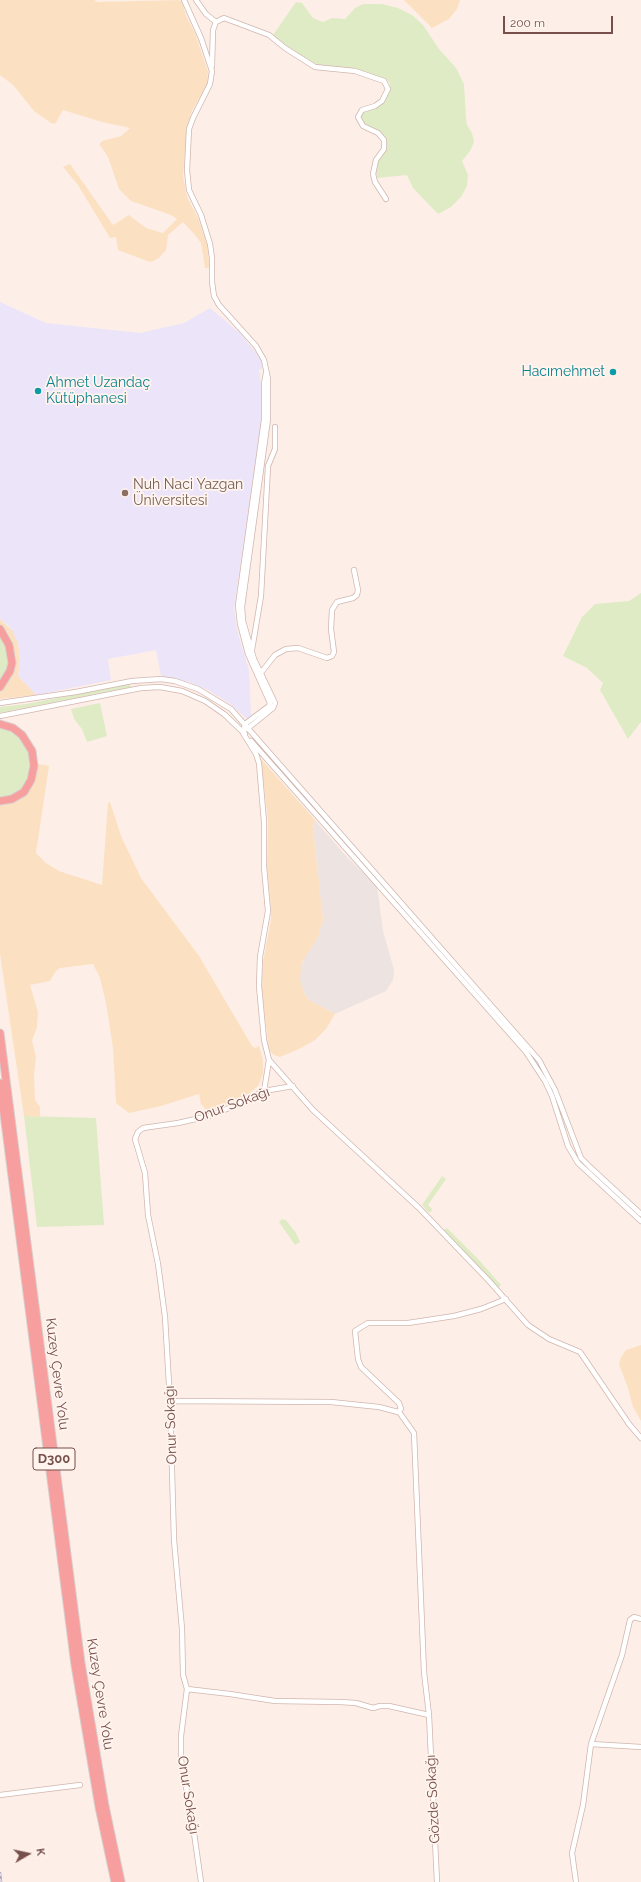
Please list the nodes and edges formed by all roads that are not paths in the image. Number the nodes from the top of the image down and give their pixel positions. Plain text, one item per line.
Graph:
1 (184, 0) edge
2 (196, 0) edge
3 (216, 22) junction
4 (212, 71) junction
5 (386, 199) dead end
6 (266, 373) junction
7 (275, 427) dead end
8 (354, 570) dead end
9 (0, 629) edge
10 (252, 652) junction
11 (260, 674) junction
12 (0, 687) edge
13 (0, 703) edge
14 (0, 716) edge
15 (0, 724) edge
16 (247, 726) junction
17 (243, 733) junction
18 (0, 801) edge
19 (0, 1033) edge
20 (269, 1060) junction
21 (0, 1082) edge
22 (293, 1086) junction
23 (264, 1091) junction
24 (641, 1214) edge
25 (641, 1221) edge
26 (506, 1299) junction
27 (170, 1401) junction
28 (399, 1412) junction
29 (641, 1438) edge
30 (641, 1619) edge
31 (187, 1690) junction
32 (428, 1715) junction
33 (591, 1744) junction
34 (641, 1747) edge
35 (80, 1785) dead end
36 (0, 1795) edge
37 (115, 1882) edge
38 (122, 1882) edge
39 (201, 1882) edge
40 (437, 1882) edge
41 (576, 1882) edge

1 - 4 street
2 - 3 street
3 - 4 street
3 - 5 street
4 - 6 street
6 - 10 street
6 - 16 street
7 - 10 street
8 - 11 street
9 - 12 highway
10 - 11 street
11 - 16 street
13 - 16 street
14 - 17 street
15 - 18 highway
16 - 17 street
16 - 24 street
17 - 20 street
17 - 25 street
19 - 38 highway, Kuzey Çevre Yolu / D300
20 - 22 street
20 - 23 street
21 - 37 highway, Kuzey Çevre Yolu / D300
22 - 23 street, Onur Sokağı
22 - 26 street
23 - 27 street, Onur Sokağı
26 - 28 street, Gözde Sokağı
26 - 29 street
27 - 28 street
27 - 31 street, Onur Sokağı
28 - 32 street, Gözde Sokağı
30 - 33 street
31 - 32 street
31 - 39 street, Onur Sokağı
32 - 40 street, Gözde Sokağı
33 - 34 street
33 - 41 street
35 - 36 street

